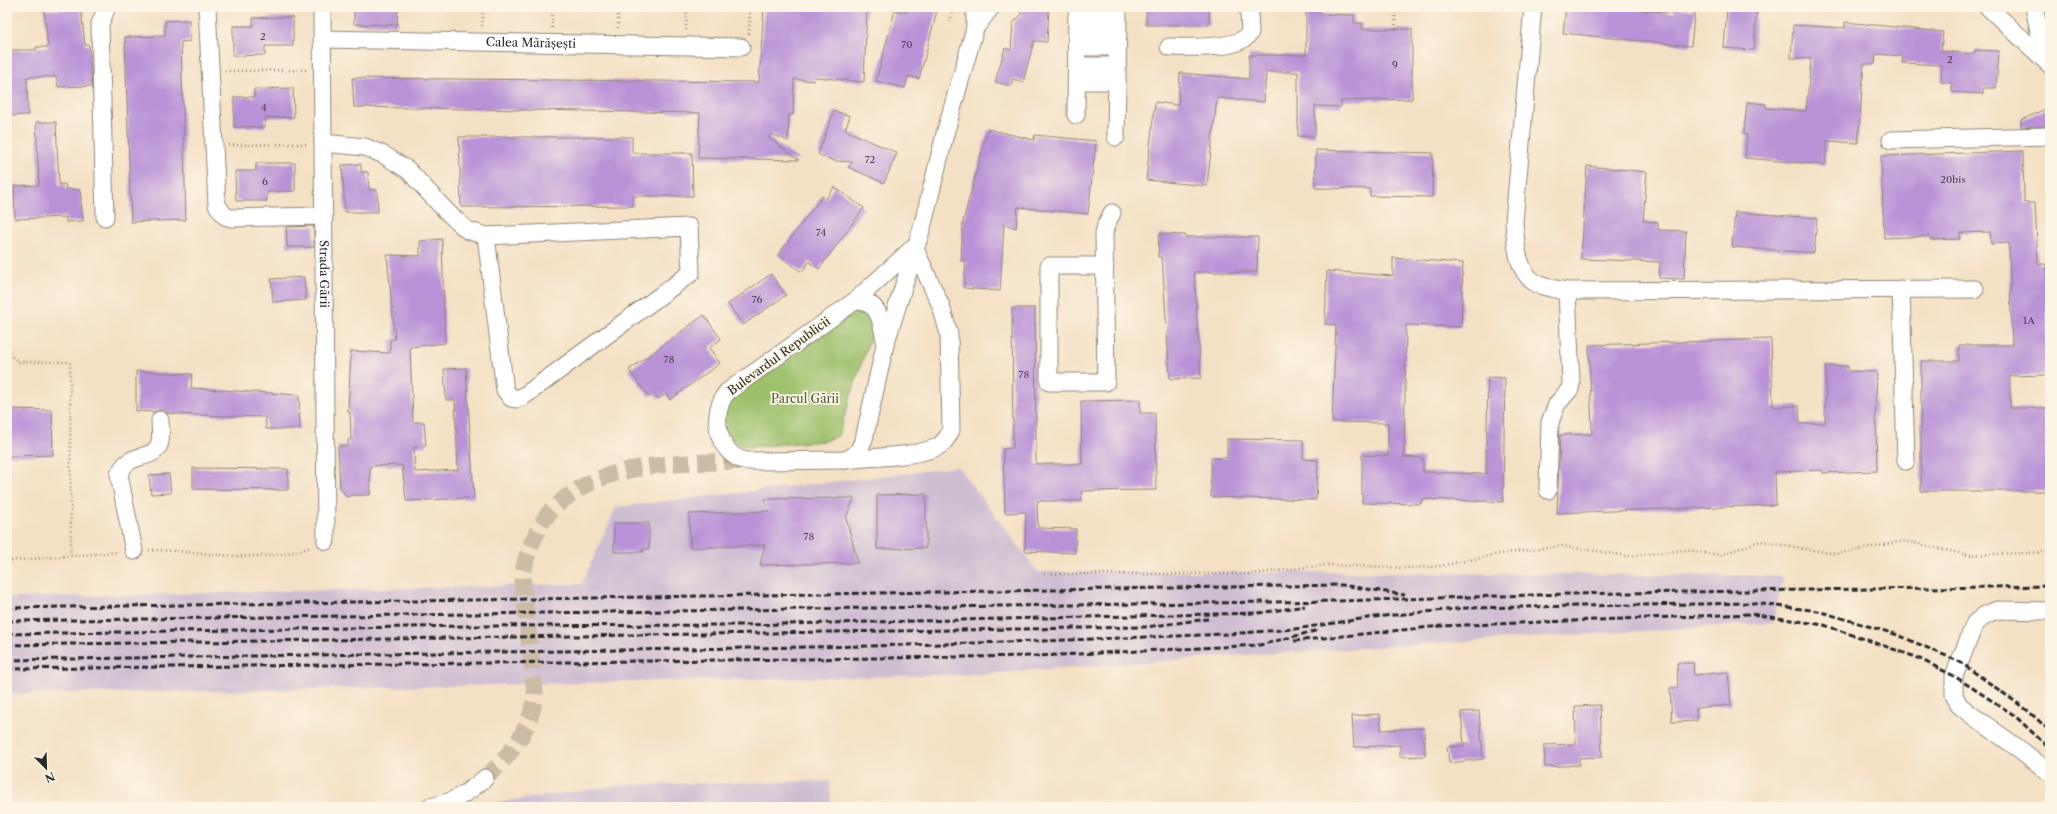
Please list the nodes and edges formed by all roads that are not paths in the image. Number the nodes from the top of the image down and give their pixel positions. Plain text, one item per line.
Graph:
1 (107, 7) edge
2 (207, 7) edge
3 (322, 7) edge
4 (975, 7) edge
5 (990, 7) edge
6 (1252, 7) edge
7 (1533, 7) edge
8 (1988, 7) edge
9 (2034, 7) edge
10 (975, 28) junction
11 (322, 39) junction
12 (1077, 39) junction
13 (1117, 39) junction
14 (741, 46) road end
15 (1169, 48) dead end
16 (2047, 62) edge
17 (1077, 73) junction
18 (1117, 74) junction
19 (1076, 115) dead end
20 (2050, 136) edge
21 (1116, 137) dead end
22 (1892, 140) dead end
23 (323, 143) junction
24 (1112, 213) dead end
25 (324, 216) junction
26 (105, 217) dead end
27 (486, 236) junction
28 (914, 247) junction
29 (1105, 266) junction
30 (1900, 289) junction
31 (1975, 289) dead end
32 (1567, 291) junction
33 (855, 301) junction
34 (885, 345) junction
35 (160, 420) dead end
36 (844, 460) junction
37 (1906, 461) dead end
38 (1548, 490) dead end
39 (326, 541) road end
40 (134, 551) road end
41 (2050, 611) edge
42 (2050, 773) edge
43 (485, 778) tunnel mouth
44 (429, 807) edge

1 - 26 street
2 - 25 street
3 - 11 street, Strada Gării
4 - 10 street, Bulevardul Republicii
5 - 10 street, Bulevardul Republicii
6 - 15 street
7 - 32 street
8 - 16 street
9 - 16 street
10 - 28 street, Bulevardul Republicii
11 - 14 street, Calea Mărășești
11 - 23 street, Strada Gării
12 - 13 street
12 - 13 street
12 - 17 street
13 - 18 street
17 - 18 street
17 - 19 street
18 - 21 street
20 - 22 street
23 - 25 street, Strada Gării
23 - 27 street
24 - 29 street
25 - 39 street, Strada Gării
27 - 27 street
28 - 33 street, Bulevardul Republicii
28 - 34 street, Bulevardul Republicii
28 - 36 street, Bulevardul Republicii
29 - 29 street
30 - 31 street
30 - 32 street
30 - 37 street
32 - 38 street
33 - 34 street
33 - 36 street, Bulevardul Republicii
34 - 36 street, Bulevardul Republicii
35 - 40 street
41 - 42 street
43 - 44 street

